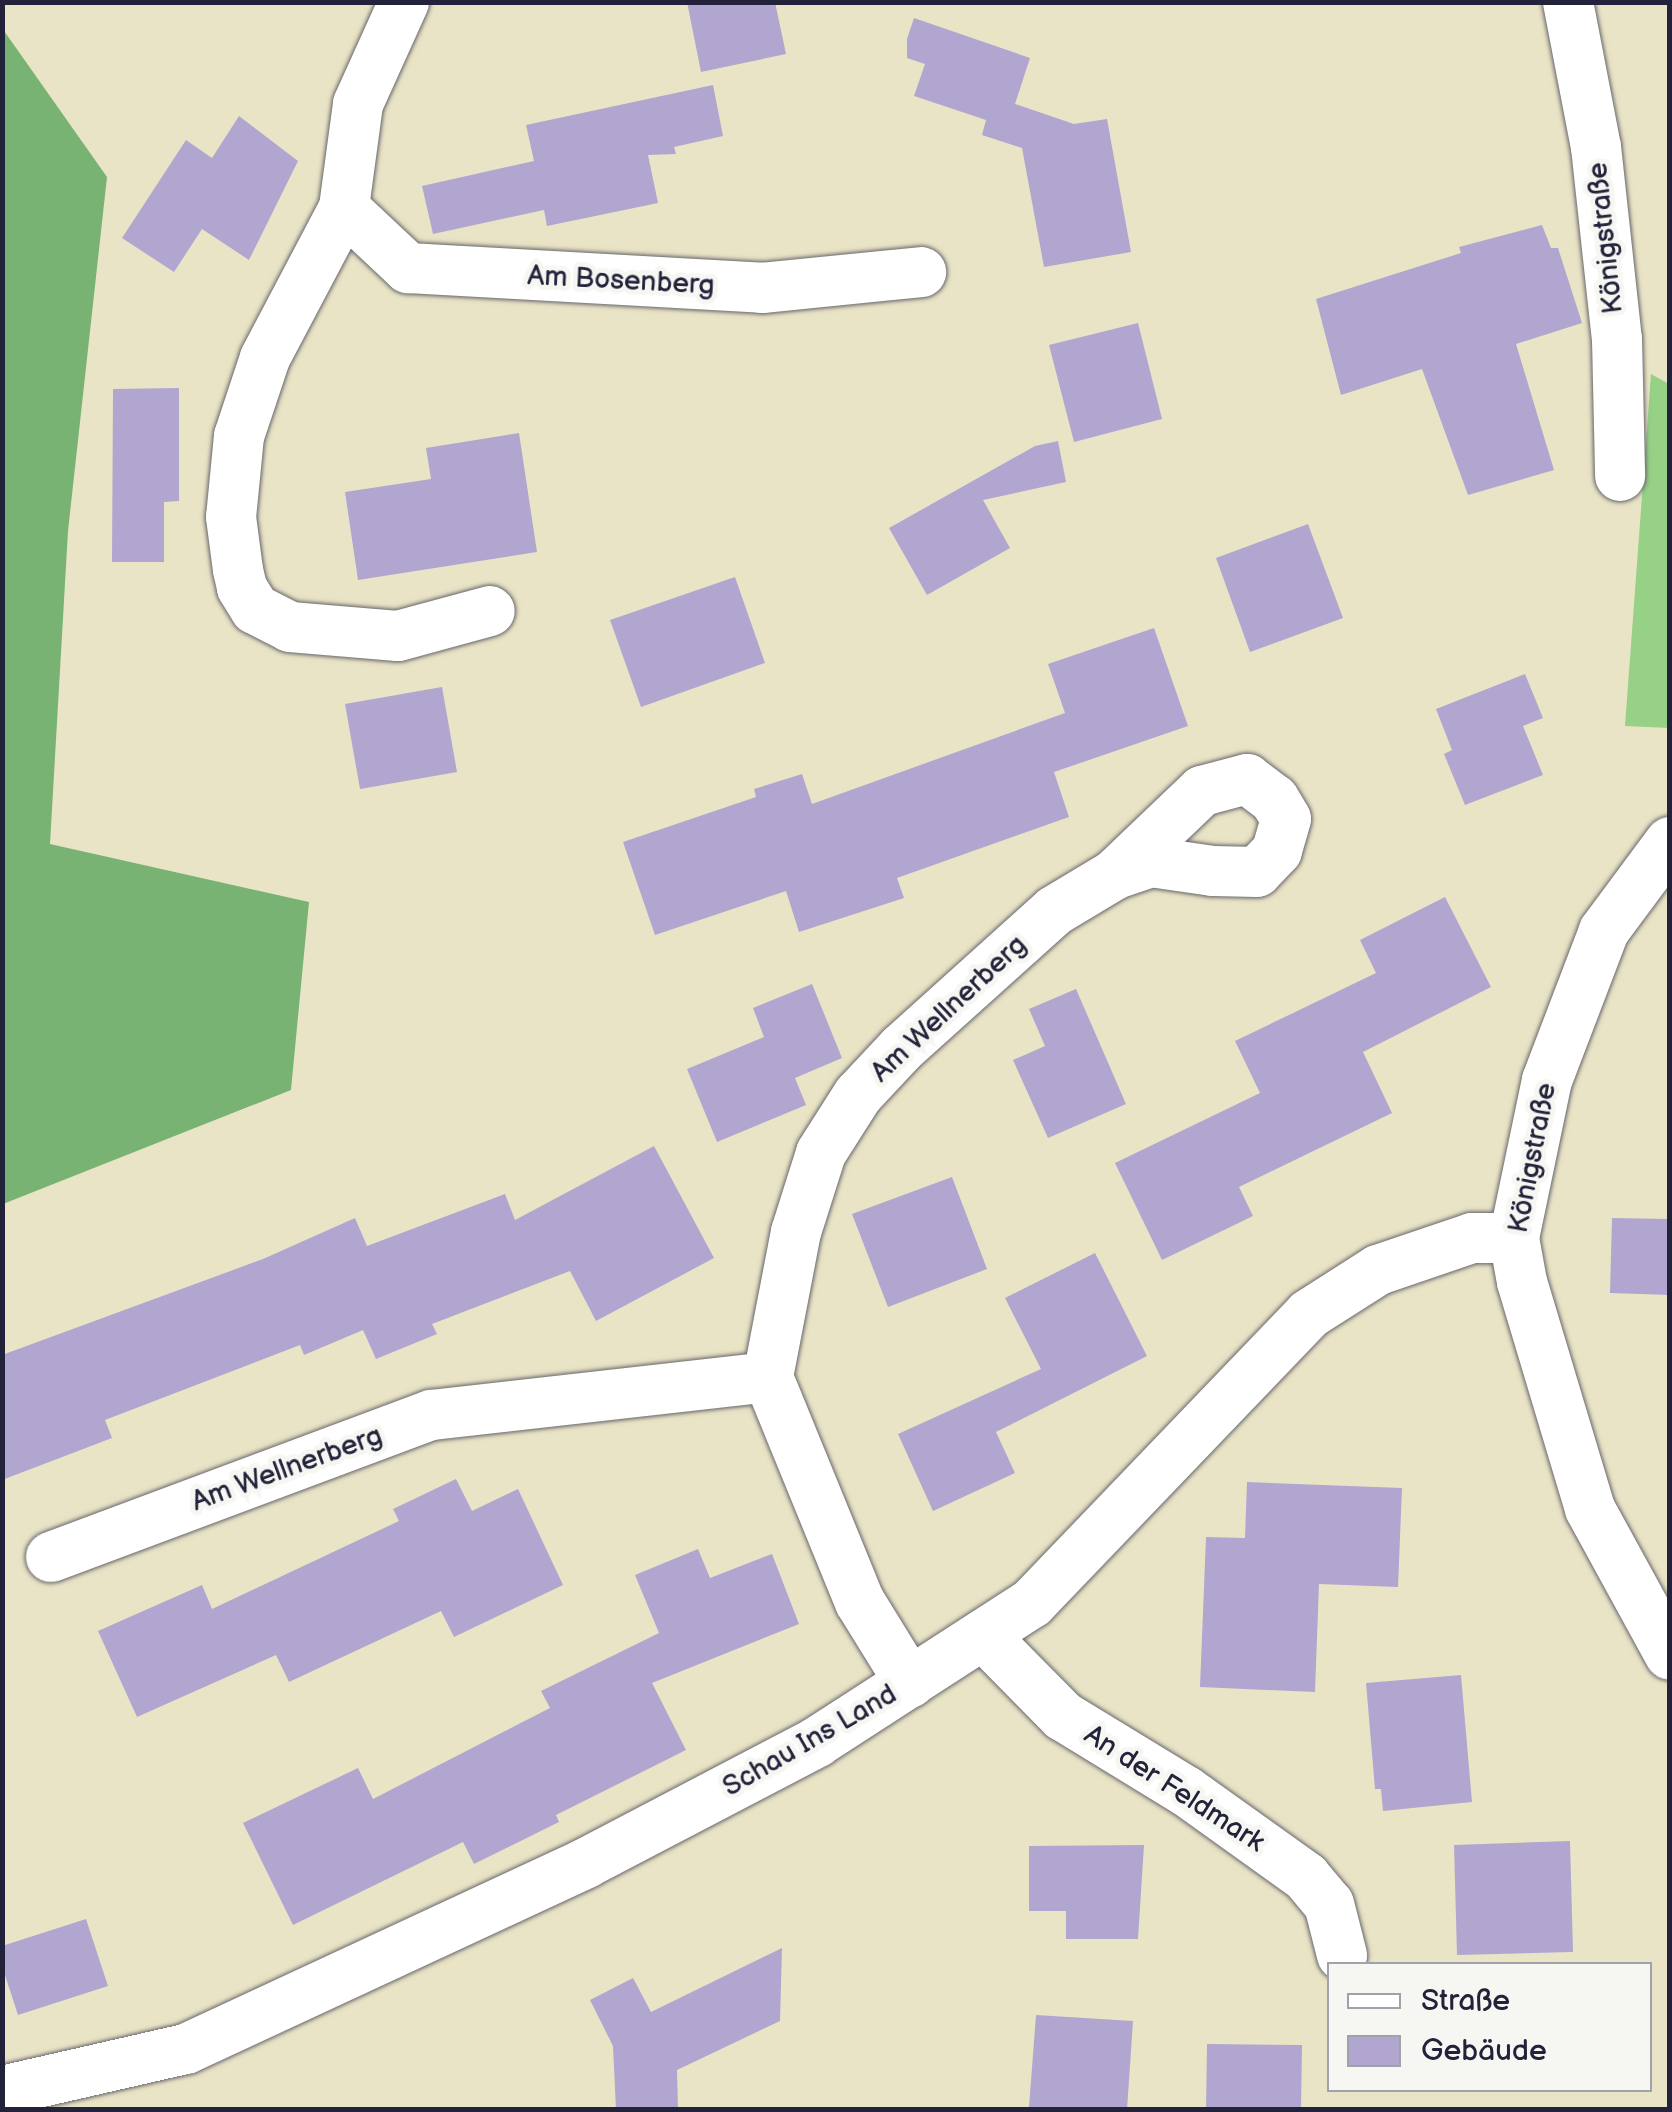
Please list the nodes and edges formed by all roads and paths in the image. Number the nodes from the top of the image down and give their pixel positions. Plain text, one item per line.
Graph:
1 (404, 2) edge
2 (1568, 2) edge
3 (344, 208) junction
4 (920, 272) dead end
5 (1620, 476) dead end
6 (490, 611) dead end
7 (1670, 842) edge
8 (1114, 875) junction
9 (1514, 1238) junction
10 (768, 1377) junction
11 (50, 1558) dead end
12 (984, 1635) junction
13 (1670, 1655) edge
14 (910, 1683) junction
15 (1342, 1955) dead end
16 (2, 2091) edge

1 - 3 street
2 - 5 street, Königstraße
3 - 4 street, Am Bosenberg
3 - 6 street
7 - 9 street, Königstraße
8 - 8 street, Am Wellnerberg
8 - 10 street, Am Wellnerberg
9 - 12 street, Schau Ins Land
9 - 13 street, Königstraße
10 - 11 street, Am Wellnerberg
10 - 14 street
12 - 14 street, Schau Ins Land
12 - 15 street, An der Feldmark
14 - 16 street, Schau Ins Land

